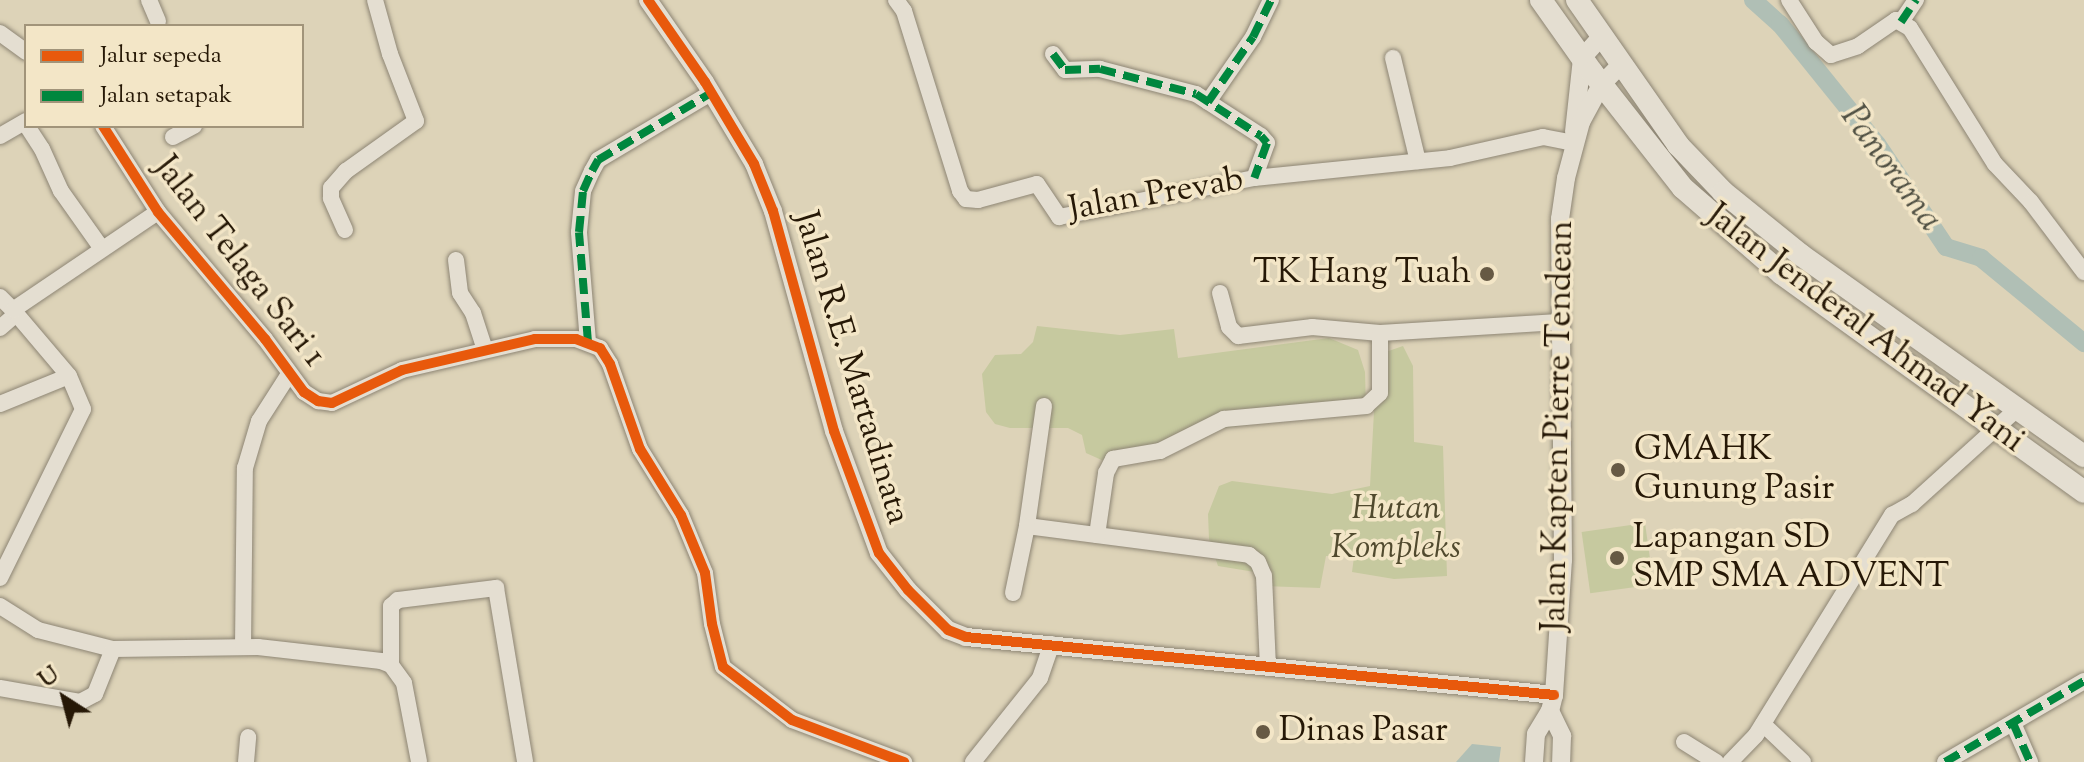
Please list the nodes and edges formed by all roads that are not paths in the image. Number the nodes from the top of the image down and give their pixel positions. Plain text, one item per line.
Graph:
1 (149, 0) edge
2 (375, 0) edge
3 (648, 0) edge
4 (896, 0) edge
5 (1271, 0) edge
6 (1541, 0) edge
7 (1577, 0) edge
8 (1789, 0) edge
9 (1916, 0) edge
10 (1901, 22) junction
11 (157, 24) edge
12 (0, 33) edge
13 (1602, 36) junction
14 (24, 51) edge
15 (1053, 54) dead end
16 (1393, 58) dead end
17 (1582, 58) junction
18 (1622, 63) junction
19 (1601, 85) junction
20 (711, 93) junction
21 (1208, 102) junction
22 (24, 124) edge
23 (29, 128) edge
24 (104, 128) edge
25 (190, 128) edge
26 (0, 136) edge
27 (173, 137) dead end
28 (1574, 143) junction
29 (1418, 161) junction
30 (1254, 178) junction
31 (158, 212) junction
32 (345, 230) dead end
33 (102, 249) junction
34 (456, 260) dead end
35 (2084, 272) edge
36 (1220, 293) dead end
37 (0, 297) edge
38 (15, 312) junction
39 (1559, 322) junction
40 (0, 328) edge
41 (1380, 333) junction
42 (588, 342) junction
43 (485, 350) junction
44 (289, 374) junction
45 (69, 376) junction
46 (0, 404) edge
47 (1044, 406) dead end
48 (2017, 409) junction
49 (1993, 430) junction
50 (2084, 456) edge
51 (2084, 492) edge
52 (1027, 526) junction
53 (1097, 535) junction
54 (0, 578) edge
55 (1013, 593) dead end
56 (0, 606) edge
57 (1052, 644) junction
58 (243, 647) junction
59 (113, 649) junction
60 (391, 665) junction
61 (1268, 666) junction
62 (2084, 681) edge
63 (0, 688) edge
64 (1552, 703) junction
65 (2013, 723) junction
66 (1763, 724) junction
67 (248, 737) dead end
68 (1684, 742) dead end
69 (246, 762) edge
70 (419, 762) edge
71 (525, 762) edge
72 (904, 762) edge
73 (973, 762) edge
74 (1534, 762) edge
75 (1561, 762) edge
76 (1716, 762) edge
77 (1730, 762) edge
78 (1803, 762) edge
79 (1945, 762) edge
80 (2030, 762) edge

1 - 11 street
2 - 32 street
3 - 20 street, Jalan R.E. Martadinata
4 - 30 street, Jalan Prevab
5 - 21 street
6 - 17 main road, Jalan Jenderal Ahmad Yani
7 - 13 main road, Jalan Jenderal Ahmad Yani
8 - 10 street
9 - 10 street
10 - 35 street
12 - 14 street
13 - 17 street
13 - 18 main road, Jalan Jenderal Ahmad Yani
15 - 21 street
16 - 29 street
17 - 19 main road, Jalan Jenderal Ahmad Yani
17 - 28 street, Jalan Kapten Pierre Tendean
18 - 19 street, Jalan Kapten Pierre Tendean
18 - 48 main road, Jalan Jenderal Ahmad Yani
19 - 28 street, Jalan Kapten Pierre Tendean
19 - 49 main road, Jalan Jenderal Ahmad Yani
20 - 42 street
20 - 57 street, Jalan R.E. Martadinata
21 - 30 street
22 - 26 street
23 - 33 street
24 - 31 street, Jalan Telaga Sari 1
25 - 27 street
28 - 29 street, Jalan Prevab
28 - 39 street, Jalan Kapten Pierre Tendean
29 - 30 street, Jalan Prevab
31 - 33 street
31 - 44 street, Jalan Telaga Sari 1
33 - 38 street
34 - 43 street
36 - 41 street
37 - 38 street
38 - 40 street
38 - 45 street
39 - 41 street
39 - 64 street, Jalan Kapten Pierre Tendean
41 - 53 street
42 - 43 street, Jalan Telaga Sari 1
42 - 72 street
43 - 44 street, Jalan Telaga Sari 1
44 - 58 street
45 - 46 street
45 - 54 street
47 - 52 street
48 - 49 street
48 - 50 main road, Jalan Jenderal Ahmad Yani
49 - 51 main road, Jalan Jenderal Ahmad Yani
49 - 66 street
52 - 53 street
52 - 55 street
53 - 61 street
56 - 59 street
57 - 61 street, Jalan R.E. Martadinata
57 - 73 street
58 - 59 street
58 - 60 street
59 - 63 street
60 - 70 street
60 - 71 street
61 - 64 street, Jalan R.E. Martadinata
62 - 65 street
64 - 74 street, Jalan Kapten Pierre Tendean
64 - 75 street, Jalan Kapten Pierre Tendean
65 - 79 street
65 - 80 street
66 - 77 street
66 - 78 street
67 - 69 street
68 - 76 street

